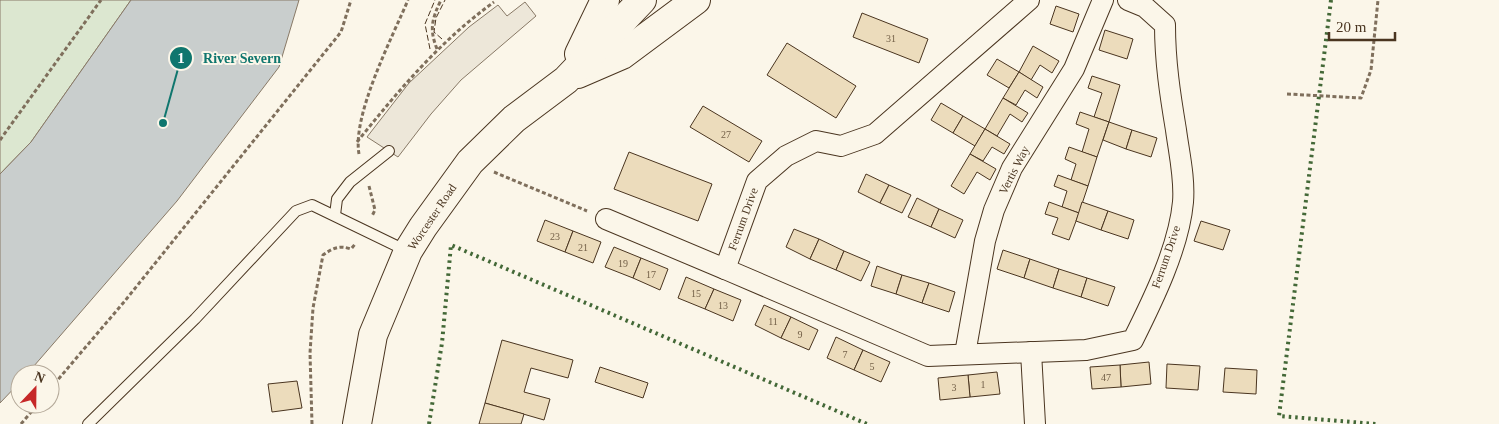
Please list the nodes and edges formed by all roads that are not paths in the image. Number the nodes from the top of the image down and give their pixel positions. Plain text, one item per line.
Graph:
1 (606, 0) edge
2 (642, 0) edge
3 (696, 0) edge
4 (1029, 0) edge
5 (1103, 0) edge
6 (1128, 0) edge
7 (566, 80) junction
8 (389, 151) dead end
9 (335, 215) junction
10 (606, 219) road end
11 (408, 251) junction
12 (725, 269) junction
13 (1031, 352) junction
14 (965, 354) junction
15 (88, 424) edge
16 (357, 424) edge
17 (1034, 424) edge

1 - 7 main road
2 - 7 main road, Worcester Road
3 - 7 main road, Worcester Road
4 - 12 street, Ferrum Drive
5 - 14 street, Vertis Way
6 - 13 street, Ferrum Drive
7 - 11 main road, Worcester Road
8 - 9 lane
9 - 11 lane
9 - 15 lane
10 - 12 street
11 - 16 main road, Worcester Road
12 - 14 street, Ferrum Drive
13 - 14 street, Ferrum Drive
13 - 17 street

